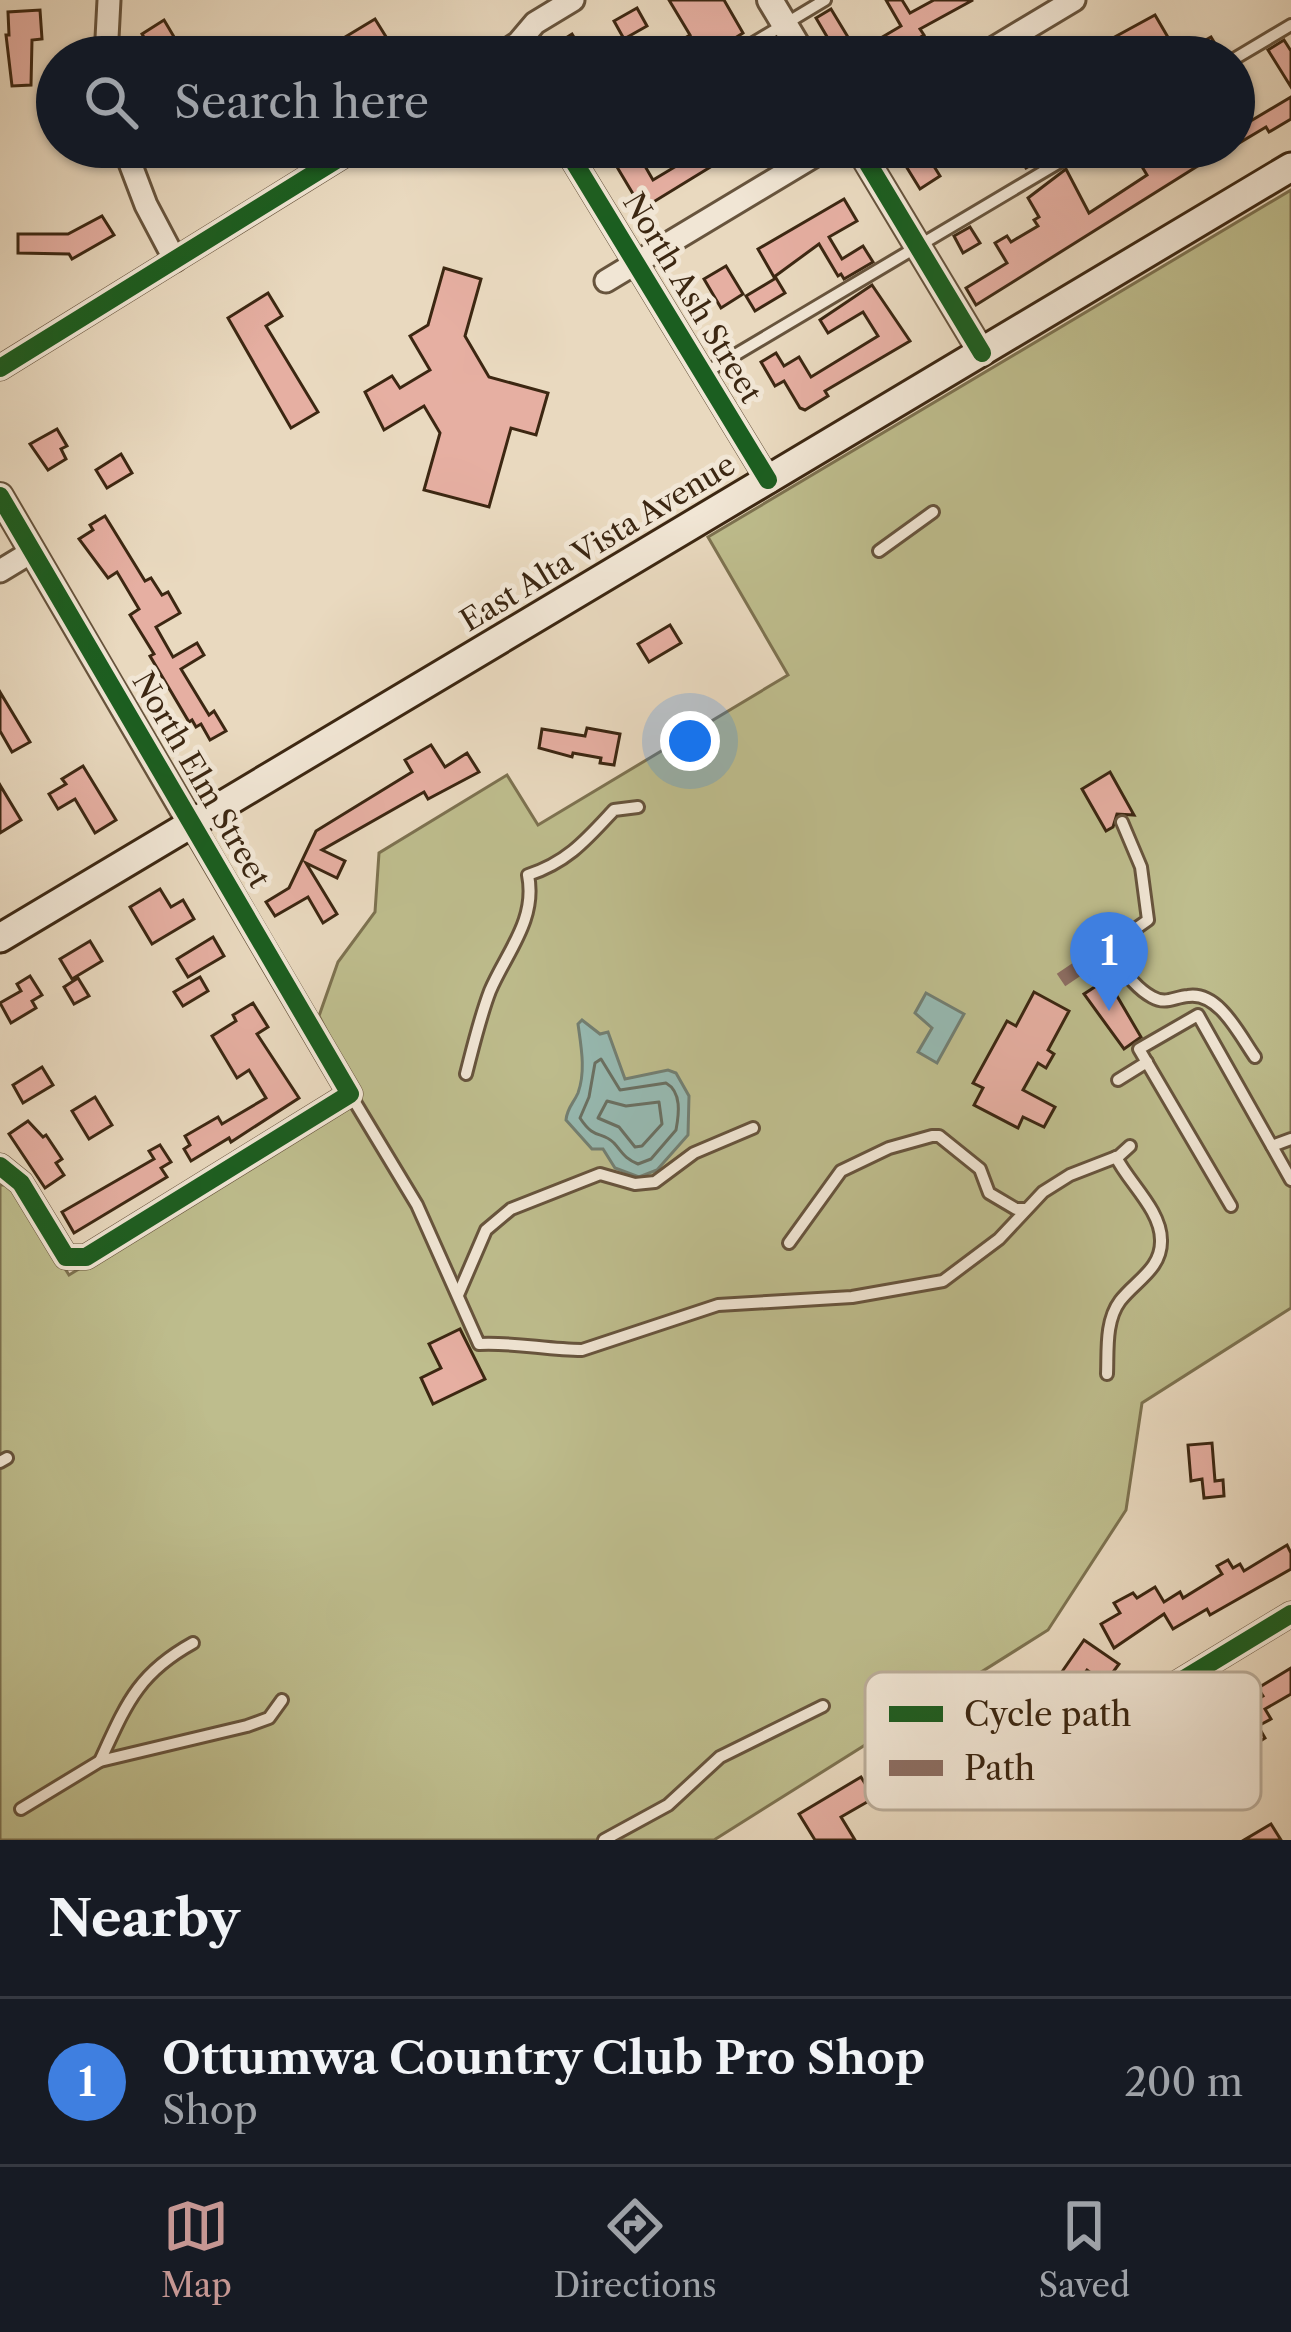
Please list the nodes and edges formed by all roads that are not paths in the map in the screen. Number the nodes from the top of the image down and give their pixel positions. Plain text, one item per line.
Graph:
1 (109, 0) edge
2 (573, 0) edge
3 (770, 0) edge
4 (825, 0) edge
5 (1074, 0) edge
6 (784, 24) junction
7 (1291, 25) edge
8 (107, 36) edge
9 (522, 36) edge
10 (764, 36) edge
11 (791, 36) edge
12 (1014, 36) edge
13 (1255, 46) edge
14 (1291, 167) edge
15 (132, 168) edge
16 (323, 168) edge
17 (582, 168) edge
18 (794, 168) edge
19 (871, 168) edge
20 (1050, 168) edge
21 (918, 246) junction
22 (175, 260) junction
23 (636, 263) junction
24 (606, 281) dead end
25 (982, 353) junction
26 (0, 368) edge
27 (703, 374) junction
28 (768, 481) junction
29 (0, 496) edge
30 (932, 512) dead end
31 (879, 550) dead end
32 (33, 551) junction
33 (0, 571) edge
34 (638, 807) dead end
35 (1122, 822) dead end
36 (192, 824) junction
37 (0, 938) edge
38 (1255, 1057) dead end
39 (1147, 1063) junction
40 (466, 1074) dead end
41 (1118, 1080) dead end
42 (350, 1094) junction
43 (753, 1128) dead end
44 (1291, 1139) edge
45 (1130, 1146) dead end
46 (1272, 1146) junction
47 (1116, 1157) junction
48 (0, 1166) edge
49 (1291, 1180) edge
50 (1231, 1206) dead end
51 (1025, 1209) junction
52 (789, 1244) dead end
53 (457, 1296) junction
54 (1107, 1375) dead end
55 (1291, 1614) edge
56 (193, 1643) dead end
57 (1196, 1672) edge
58 (282, 1700) dead end
59 (823, 1706) dead end
60 (100, 1761) junction
61 (21, 1809) dead end
62 (604, 1840) edge

1 - 8 street
2 - 9 street
3 - 6 street
4 - 6 lane
5 - 12 street
6 - 10 lane
6 - 11 street
7 - 13 lane
14 - 25 main road, East Alta Vista Avenue
15 - 22 street
16 - 22 street
17 - 23 street, North Ash Street
18 - 23 street
19 - 21 street
20 - 21 lane
21 - 25 street
21 - 27 lane
22 - 26 street
23 - 24 street
23 - 27 street, North Ash Street
25 - 28 main road, East Alta Vista Avenue
27 - 28 street, North Ash Street
28 - 36 main road, East Alta Vista Avenue
29 - 32 street, North Elm Street
30 - 31 lane
32 - 33 street
32 - 36 street, North Elm Street
34 - 40 lane
35 - 38 lane
36 - 37 main road, East Alta Vista Avenue
36 - 42 street, North Elm Street
39 - 41 lane
39 - 46 lane
39 - 50 lane
42 - 48 street
42 - 53 lane
43 - 53 lane
44 - 46 lane
45 - 47 lane
46 - 49 lane
47 - 51 lane
47 - 54 lane
51 - 52 lane
51 - 53 lane
55 - 57 street
56 - 60 lane
58 - 60 lane
59 - 62 lane
60 - 61 lane

